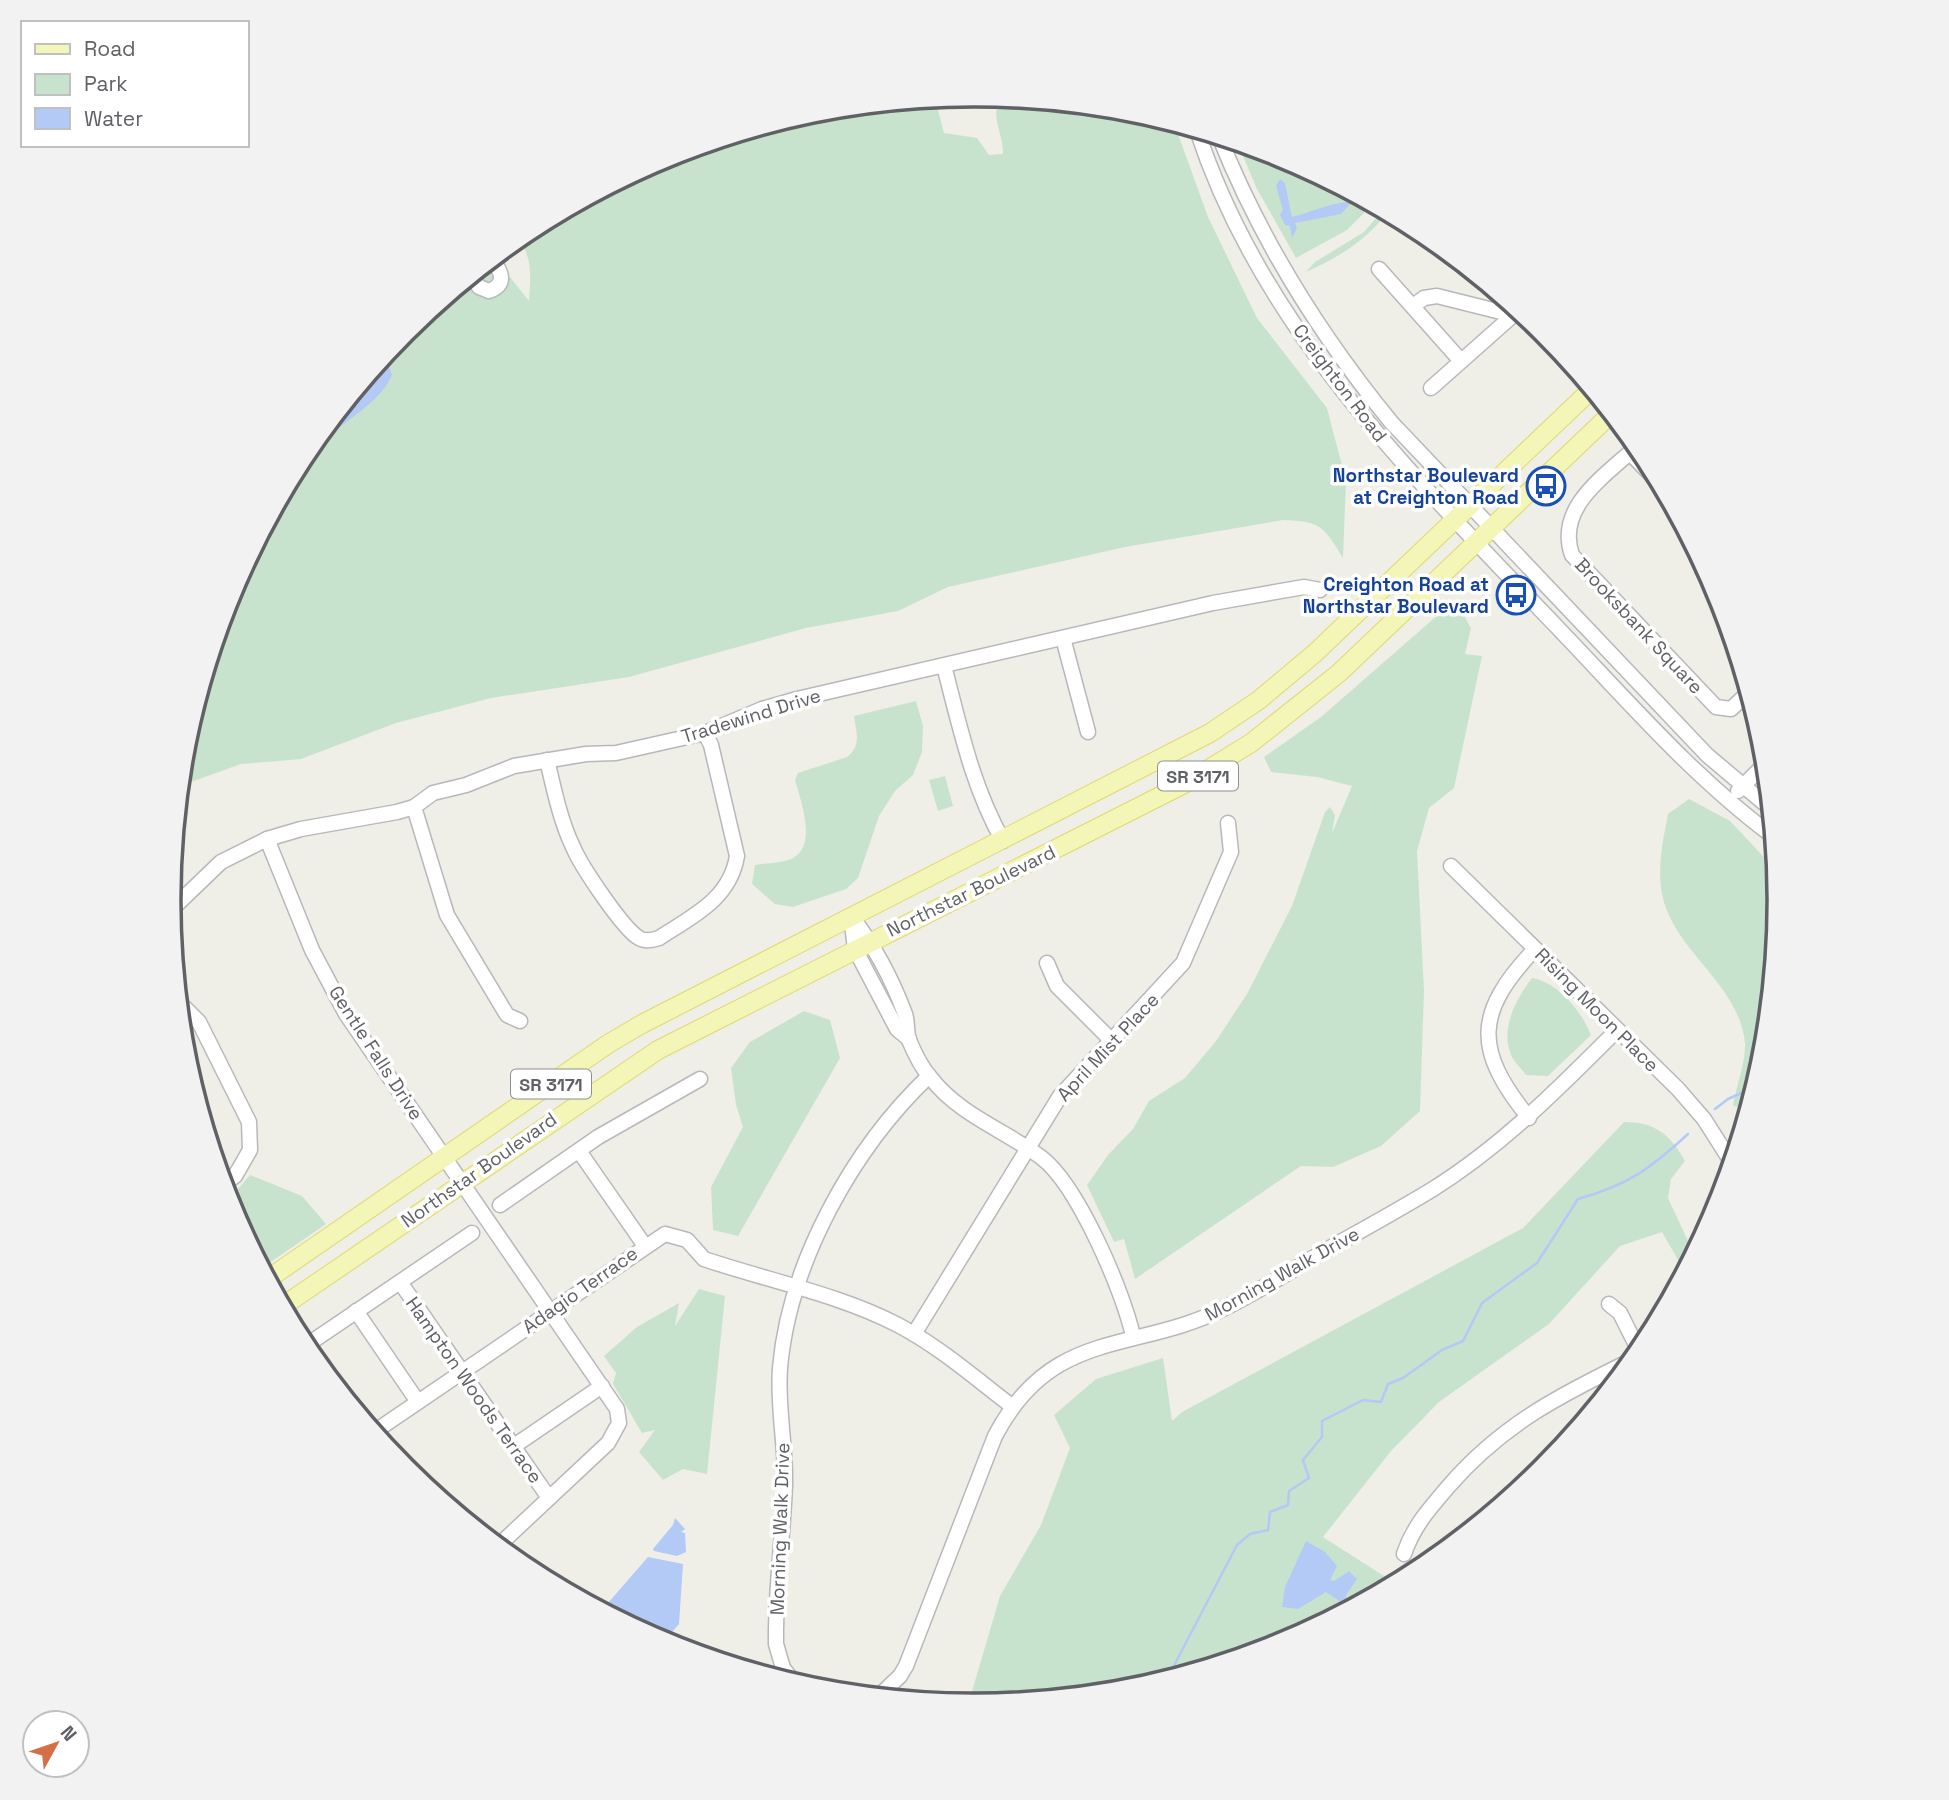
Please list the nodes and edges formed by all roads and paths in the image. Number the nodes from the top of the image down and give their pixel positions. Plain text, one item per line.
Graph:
1 (1201, 140) edge
2 (1224, 148) edge
3 (497, 267) edge
4 (1379, 269) dead end
5 (476, 284) edge
6 (1413, 306) junction
7 (1504, 310) edge
8 (1511, 316) edge
9 (1461, 361) junction
10 (1432, 388) dead end
11 (1586, 395) edge
12 (1606, 419) edge
13 (1630, 453) edge
14 (1469, 505) junction
15 (1455, 520) junction
16 (1491, 528) junction
17 (1476, 543) junction
18 (1320, 590) dead end
19 (1063, 638) junction
20 (944, 666) junction
21 (1742, 699) edge
22 (1087, 732) dead end
23 (705, 733) junction
24 (547, 760) junction
25 (1757, 771) edge
26 (1742, 786) junction
27 (1729, 800) junction
28 (1762, 801) edge
29 (414, 807) junction
30 (1228, 823) dead end
31 (1764, 829) edge
32 (267, 839) junction
33 (1003, 841) junction
34 (1451, 866) dead end
35 (181, 900) edge
36 (851, 916) junction
37 (863, 945) junction
38 (1535, 949) junction
39 (1047, 963) dead end
40 (189, 1012) edge
41 (520, 1021) dead end
42 (1617, 1030) junction
43 (1112, 1041) junction
44 (929, 1076) junction
45 (700, 1079) dead end
46 (1529, 1118) junction
47 (1027, 1148) junction
48 (579, 1152) junction
49 (1726, 1154) edge
50 (445, 1157) junction
51 (232, 1178) edge
52 (462, 1183) junction
53 (500, 1205) dead end
54 (472, 1233) dead end
55 (645, 1246) junction
56 (275, 1274) edge
57 (400, 1282) junction
58 (799, 1289) junction
59 (290, 1301) edge
60 (1609, 1304) dead end
61 (356, 1311) junction
62 (550, 1311) junction
63 (914, 1334) junction
64 (1133, 1336) junction
65 (314, 1340) edge
66 (1634, 1341) edge
67 (1614, 1368) edge
68 (461, 1372) junction
69 (602, 1386) junction
70 (418, 1402) junction
71 (1013, 1407) junction
72 (382, 1427) edge
73 (514, 1447) junction
74 (549, 1498) junction
75 (505, 1539) edge
76 (1404, 1554) dead end
77 (787, 1670) edge
78 (888, 1688) edge

1 - 15 street, Creighton Road
2 - 14 street, Creighton Road
3 - 5 street
4 - 6 street
6 - 7 street
6 - 9 street
8 - 9 street
9 - 10 street
11 - 14 main road, Northstar Boulevard / SR 3171
12 - 16 main road, Northstar Boulevard / SR 3171
13 - 21 street, Brooksbank Square
14 - 15 main road, Northstar Boulevard / SR 3171
14 - 16 street, Creighton Road
15 - 17 street, Creighton Road
15 - 33 main road, Northstar Boulevard / SR 3171
16 - 17 main road, Northstar Boulevard / SR 3171
16 - 26 street, Creighton Road
17 - 27 street, Creighton Road
17 - 37 main road, Northstar Boulevard / SR 3171
18 - 19 street, Tradewind Drive
19 - 20 street, Tradewind Drive
19 - 22 street
20 - 23 street, Tradewind Drive
20 - 33 street
23 - 24 street, Tradewind Drive
23 - 24 street
24 - 29 street, Tradewind Drive
25 - 26 street
26 - 27 street
26 - 28 street, Creighton Road
27 - 31 street, Creighton Road
29 - 32 street, Tradewind Drive
29 - 41 street
30 - 43 street, April Mist Place
32 - 35 street, Tradewind Drive
32 - 50 street, Gentle Falls Drive
33 - 36 main road, Northstar Boulevard / SR 3171
34 - 38 street, Rising Moon Place
36 - 37 street
36 - 50 main road, Northstar Boulevard / SR 3171
37 - 44 street
37 - 52 main road, Northstar Boulevard / SR 3171
38 - 42 street, Rising Moon Place
38 - 46 street
39 - 43 street
40 - 51 street
42 - 46 street, Morning Walk Drive
42 - 49 street, Rising Moon Place
43 - 47 street, April Mist Place
44 - 47 street
44 - 58 street, Morning Walk Drive
45 - 48 street
46 - 64 street, Morning Walk Drive
47 - 63 street, April Mist Place
47 - 64 street
48 - 53 street
48 - 55 street
50 - 52 street, Gentle Falls Drive
50 - 56 main road, Northstar Boulevard / SR 3171
52 - 59 main road, Northstar Boulevard / SR 3171
52 - 62 street, Gentle Falls Drive
54 - 57 street
55 - 58 street, Adagio Terrace
55 - 62 street, Adagio Terrace
57 - 61 street
57 - 68 street, Hampton Woods Terrace
58 - 63 street
58 - 77 street, Morning Walk Drive
60 - 66 street
61 - 65 street
61 - 70 street
62 - 68 street, Adagio Terrace
62 - 69 street, Gentle Falls Drive
63 - 71 street
64 - 71 street, Morning Walk Drive
67 - 76 street
68 - 70 street, Adagio Terrace
68 - 73 street, Hampton Woods Terrace
69 - 73 street
69 - 74 street, Gentle Falls Drive
70 - 72 street, Adagio Terrace
71 - 78 street, Morning Walk Drive
73 - 74 street, Hampton Woods Terrace
74 - 75 street, Gentle Falls Drive

